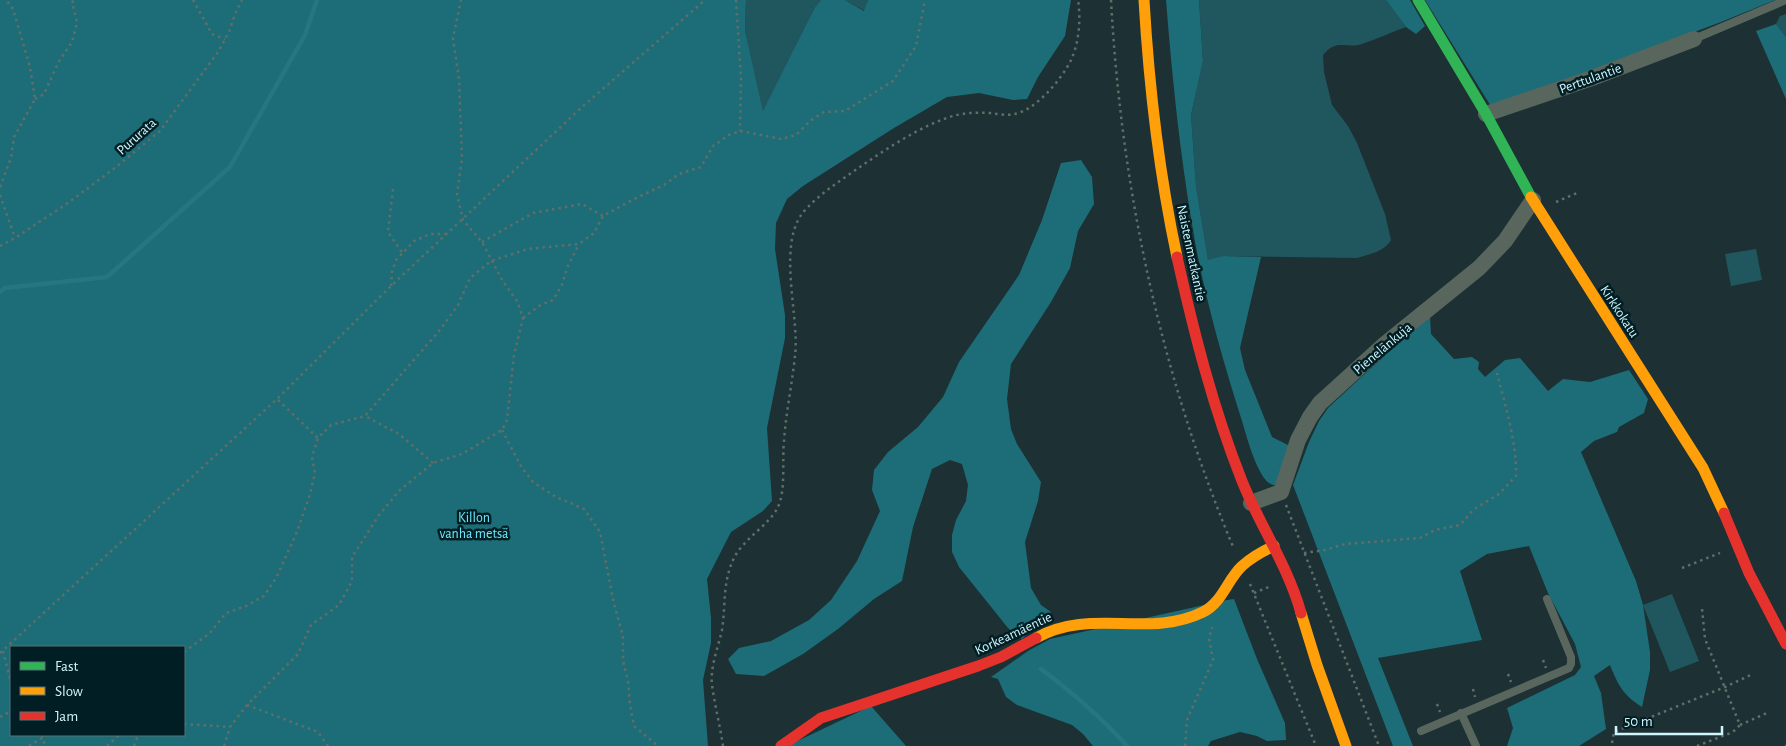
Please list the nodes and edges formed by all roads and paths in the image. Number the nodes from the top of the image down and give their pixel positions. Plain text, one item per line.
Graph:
1 (6, 0) edge
2 (78, 0) edge
3 (193, 0) edge
4 (242, 0) edge
5 (461, 0) edge
6 (704, 0) edge
7 (736, 0) edge
8 (925, 0) edge
9 (1078, 0) edge
10 (1144, 0) edge
11 (1418, 0) edge
12 (1786, 0) edge
13 (225, 39) junction
14 (1694, 39) joint
15 (35, 99) junction
16 (1486, 114) junction
17 (740, 131) junction
18 (0, 187) edge
19 (394, 189) dead end
20 (1578, 193) dead end
21 (0, 195) edge
22 (1536, 204) junction
23 (603, 216) junction
24 (463, 220) junction
25 (448, 234) junction
26 (15, 238) junction
27 (482, 242) junction
28 (580, 244) junction
29 (0, 246) edge
30 (403, 254) junction
31 (491, 260) junction
32 (391, 286) junction
33 (523, 318) junction
34 (1497, 373) dead end
35 (277, 400) junction
36 (365, 416) junction
37 (502, 430) junction
38 (318, 438) junction
39 (433, 463) junction
40 (1281, 492) junction
41 (1251, 503) junction
42 (1269, 548) junction
43 (1304, 553) junction
44 (1719, 554) dead end
45 (1682, 568) dead end
46 (1547, 599) dead end
47 (1702, 609) dead end
48 (1214, 622) dead end
49 (1786, 644) edge
50 (3, 650) junction
51 (185, 651) edge
52 (0, 653) edge
53 (1753, 674) dead end
54 (10, 679) edge
55 (1725, 687) junction
56 (247, 705) junction
57 (1461, 712) junction
58 (1769, 712) dead end
59 (1339, 721) junction
60 (185, 724) edge
61 (1740, 725) junction
62 (230, 727) junction
63 (1420, 731) dead end
64 (42, 736) edge
65 (118, 736) edge
66 (1612, 743) dead end
67 (29, 746) edge
68 (45, 746) edge
69 (107, 746) edge
70 (224, 746) edge
71 (328, 746) edge
72 (658, 746) edge
73 (723, 746) edge
74 (781, 746) edge
75 (1185, 746) edge
76 (1346, 746) edge
77 (1352, 746) edge
78 (1379, 746) edge
79 (1476, 746) edge
80 (1697, 746) edge

1 - 15 path
2 - 15 path
3 - 13 path
4 - 13 path, Pururata
5 - 24 path
6 - 24 path
7 - 17 path
8 - 17 path
9 - 73 path
10 - 41 street, Naistenmatkantie
11 - 16 street, Kirkkokatu
12 - 14 lane
13 - 26 path, Pururata
14 - 16 street, Perttulantie
15 - 18 path
16 - 22 street, Kirkkokatu
17 - 23 path
19 - 30 path
20 - 22 path
21 - 26 path
22 - 40 street, Pienelänkuja
22 - 49 street, Kirkkokatu
23 - 27 path
23 - 28 path
24 - 25 path
24 - 27 path
25 - 30 path
25 - 32 path
26 - 29 path, Pururata
27 - 31 path
28 - 31 path
28 - 33 path
30 - 32 path
31 - 33 path
31 - 36 path
32 - 35 path
33 - 37 path
34 - 43 path
35 - 38 path
35 - 50 path
36 - 38 path
36 - 39 path
37 - 39 path
37 - 72 path
38 - 51 path
39 - 56 path
40 - 41 street
40 - 43 path
41 - 42 street, Naistenmatkantie
42 - 59 street, Naistenmatkantie
42 - 74 street, Korkeamäentie
43 - 78 path
44 - 45 path
46 - 57 lane
47 - 55 path
48 - 75 path
50 - 52 path
50 - 54 path
53 - 55 path
55 - 61 path
55 - 66 path
56 - 62 path
56 - 71 path
57 - 63 lane
57 - 79 lane
58 - 61 path
59 - 76 street, Naistenmatkantie
59 - 77 street, Naistenmatkantie
60 - 62 path
61 - 80 path
62 - 70 path
64 - 67 path
64 - 68 path
65 - 69 path

